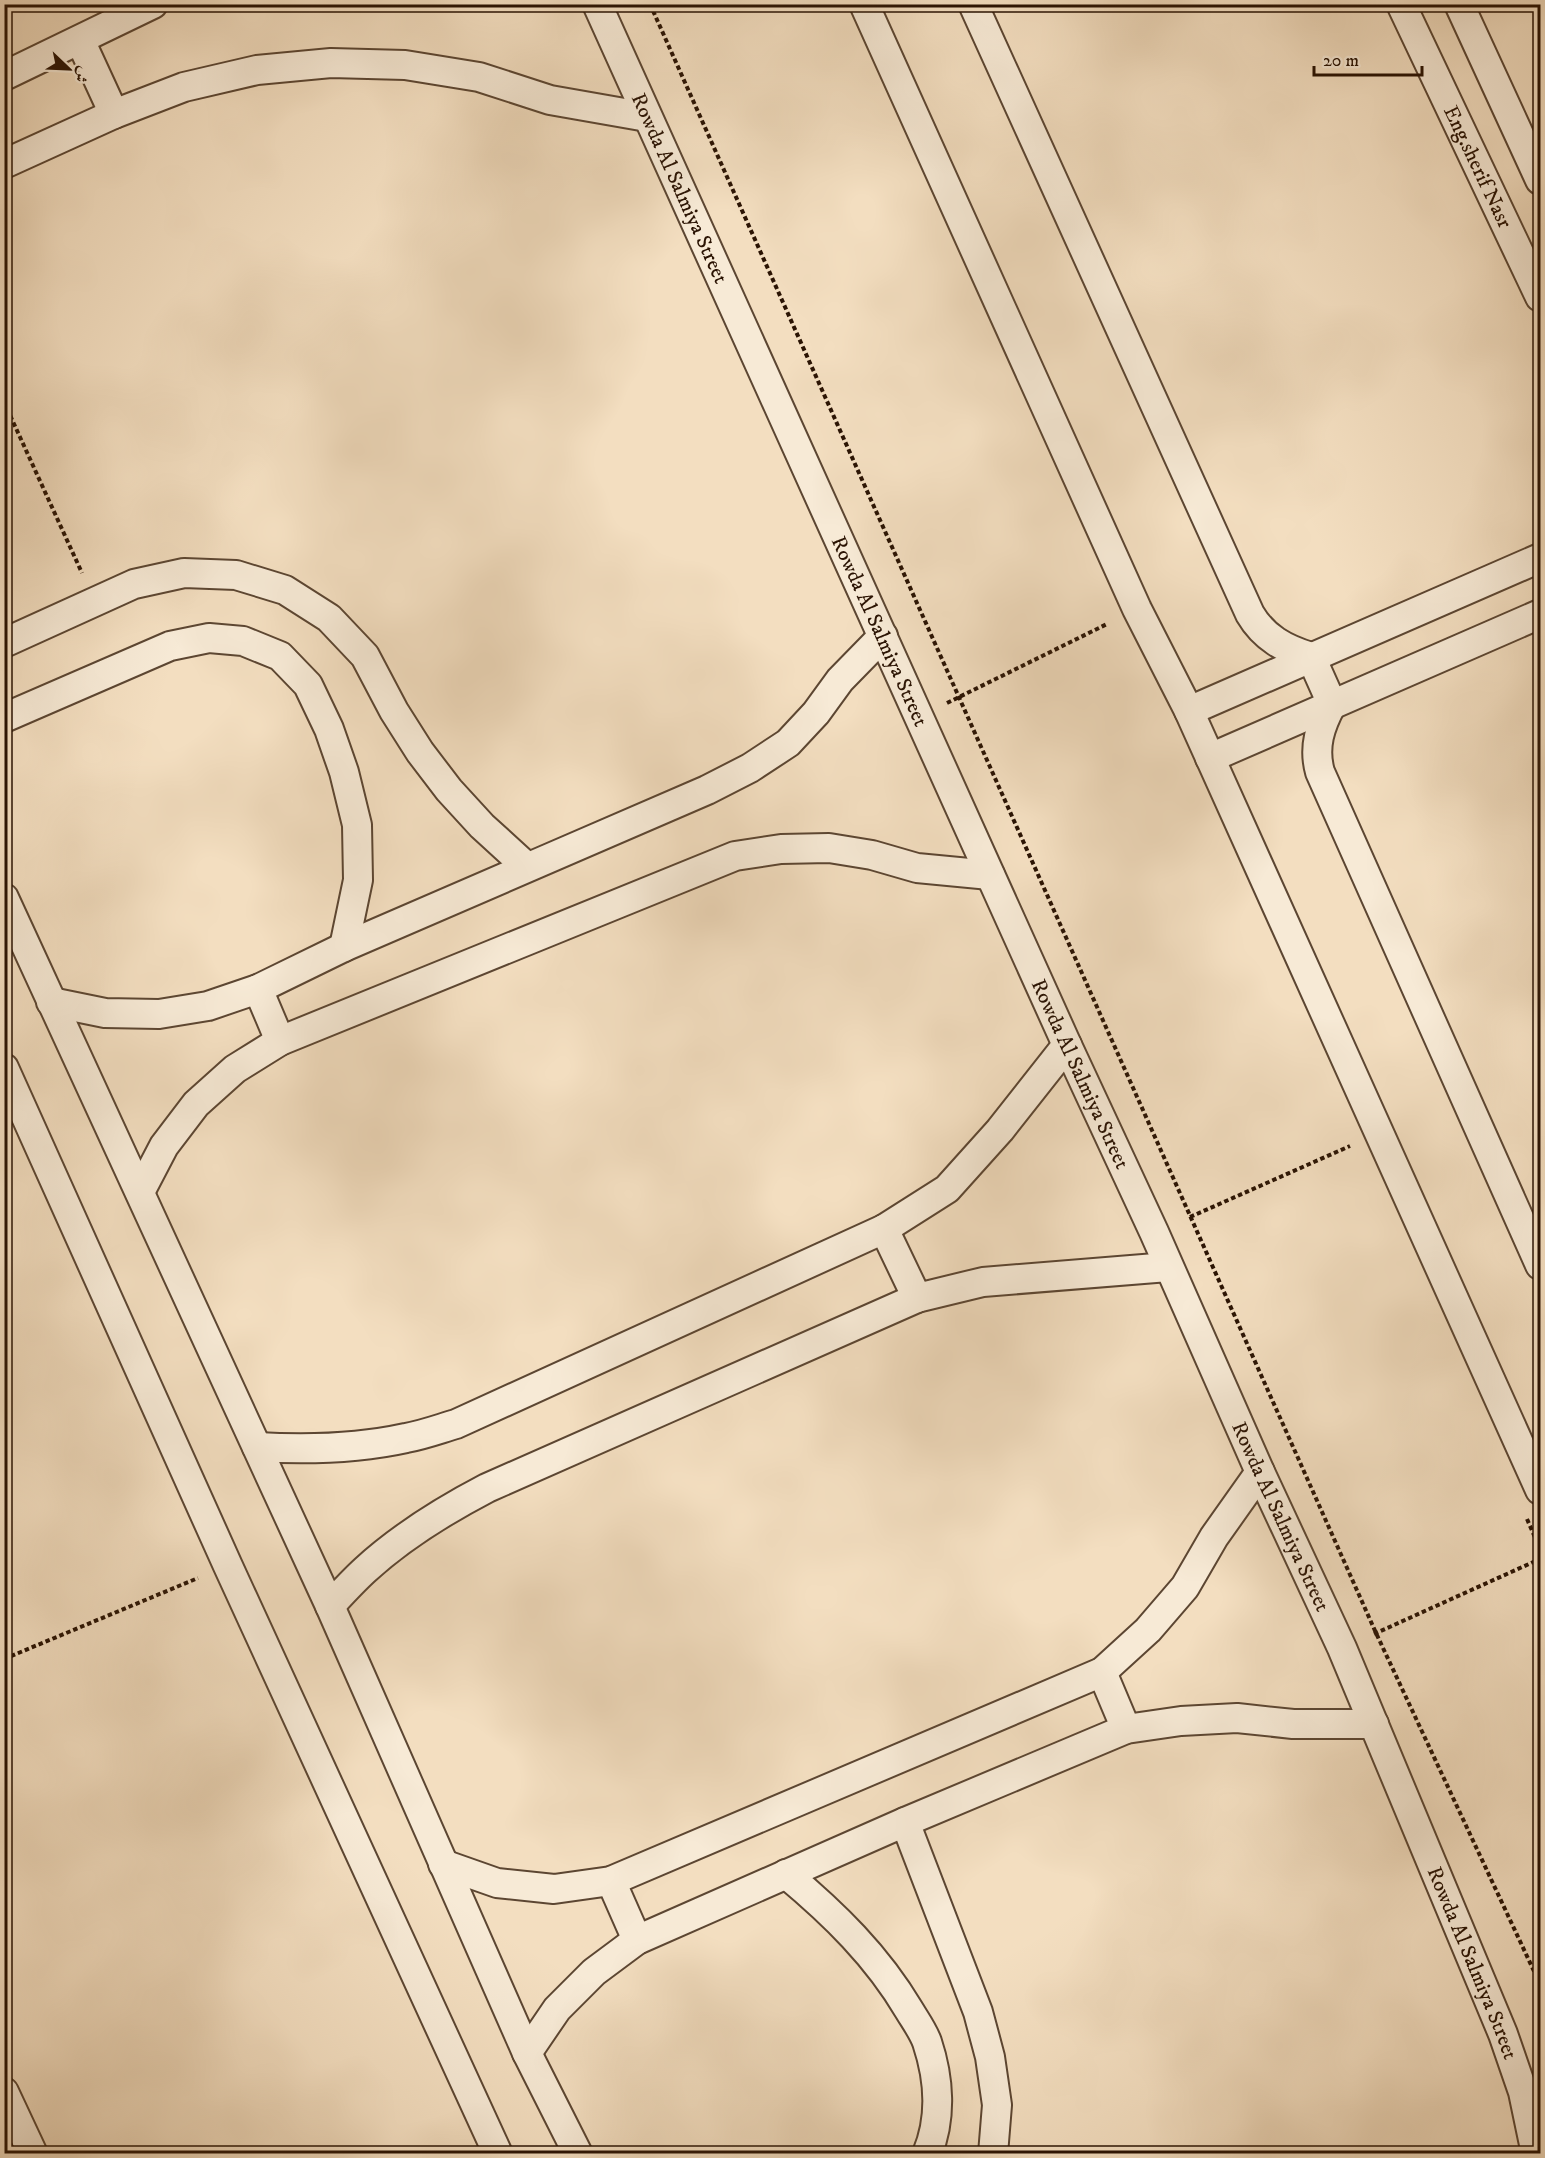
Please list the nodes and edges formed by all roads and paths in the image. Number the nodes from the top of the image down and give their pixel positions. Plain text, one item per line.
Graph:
1 (153, 4) edge
2 (597, 4) edge
3 (650, 4) edge
4 (864, 4) edge
5 (974, 4) edge
6 (1401, 4) edge
7 (1459, 4) edge
8 (80, 40) junction
9 (4, 75) edge
10 (114, 114) junction
11 (647, 117) junction
12 (4, 164) edge
13 (1540, 180) edge
14 (1540, 297) edge
15 (4, 402) edge
16 (1540, 558) edge
17 (95, 602) junction
18 (1137, 609) junction
19 (1540, 614) edge
20 (883, 636) junction
21 (4, 642) edge
22 (1311, 657) junction
23 (959, 697) junction
24 (1332, 704) junction
25 (1189, 711) junction
26 (919, 717) junction
27 (7, 722) edge
28 (1210, 758) junction
29 (527, 867) junction
30 (990, 875) junction
31 (4, 898) edge
32 (344, 947) junction
33 (258, 989) junction
34 (51, 1002) junction
35 (280, 1041) junction
36 (1067, 1045) junction
37 (4, 1068) edge
38 (1378, 1134) junction
39 (140, 1192) junction
40 (1190, 1216) junction
41 (884, 1229) junction
42 (1154, 1232) junction
43 (1540, 1265) edge
44 (1168, 1267) junction
45 (917, 1298) junction
46 (257, 1447) junction
47 (1260, 1472) junction
48 (1540, 1490) edge
49 (1540, 1559) edge
50 (228, 1566) junction
51 (330, 1606) junction
52 (1376, 1633) junction
53 (1342, 1648) junction
54 (4, 1659) edge
55 (1102, 1672) junction
56 (1374, 1724) junction
57 (1126, 1729) junction
58 (905, 1822) junction
59 (442, 1864) junction
60 (786, 1874) junction
61 (611, 1881) junction
62 (637, 1940) junction
63 (1540, 1984) edge
64 (527, 2053) junction
65 (4, 2092) edge
66 (1537, 2152) edge
67 (33, 2154) edge
68 (498, 2154) edge
69 (578, 2154) edge
70 (927, 2154) edge
71 (993, 2154) edge

1 - 8 street
2 - 11 street, Rowda Al Salmiya Street
3 - 23 path
4 - 18 street
5 - 22 street
6 - 14 street, Eng.sherif Nasr
7 - 13 street
8 - 9 street
8 - 10 street
10 - 11 street
10 - 12 street
11 - 20 street, Rowda Al Salmiya Street
15 - 17 path
16 - 22 street
17 - 21 street
17 - 29 street
18 - 23 path
18 - 25 street
19 - 24 street
20 - 26 street, Rowda Al Salmiya Street
20 - 29 street
22 - 24 street
22 - 25 street
23 - 26 path
23 - 40 path
24 - 28 street
24 - 43 street
25 - 28 street
26 - 30 street, Rowda Al Salmiya Street
27 - 32 street
28 - 38 street
29 - 32 street
30 - 35 street
30 - 36 street, Rowda Al Salmiya Street
31 - 34 street
32 - 33 street
33 - 34 street
33 - 35 street
34 - 39 street
35 - 39 street
36 - 41 street
36 - 42 street, Rowda Al Salmiya Street
37 - 50 street
38 - 40 path
38 - 48 street
39 - 46 street
40 - 42 path
40 - 52 path
41 - 45 street
41 - 46 street
42 - 44 street, Rowda Al Salmiya Street
44 - 45 street
44 - 47 street, Rowda Al Salmiya Street
45 - 51 street
46 - 51 street
47 - 53 street, Rowda Al Salmiya Street
47 - 55 street
49 - 52 path
50 - 54 path
50 - 68 street
51 - 59 street
52 - 53 path
52 - 63 path
53 - 56 street, Rowda Al Salmiya Street
55 - 57 street
55 - 61 street
56 - 57 street
56 - 66 street, Rowda Al Salmiya Street
57 - 58 street
58 - 60 street
58 - 71 street
59 - 61 street
59 - 64 street
60 - 62 street
60 - 70 street
61 - 62 street
62 - 64 street
64 - 69 street
65 - 67 street

